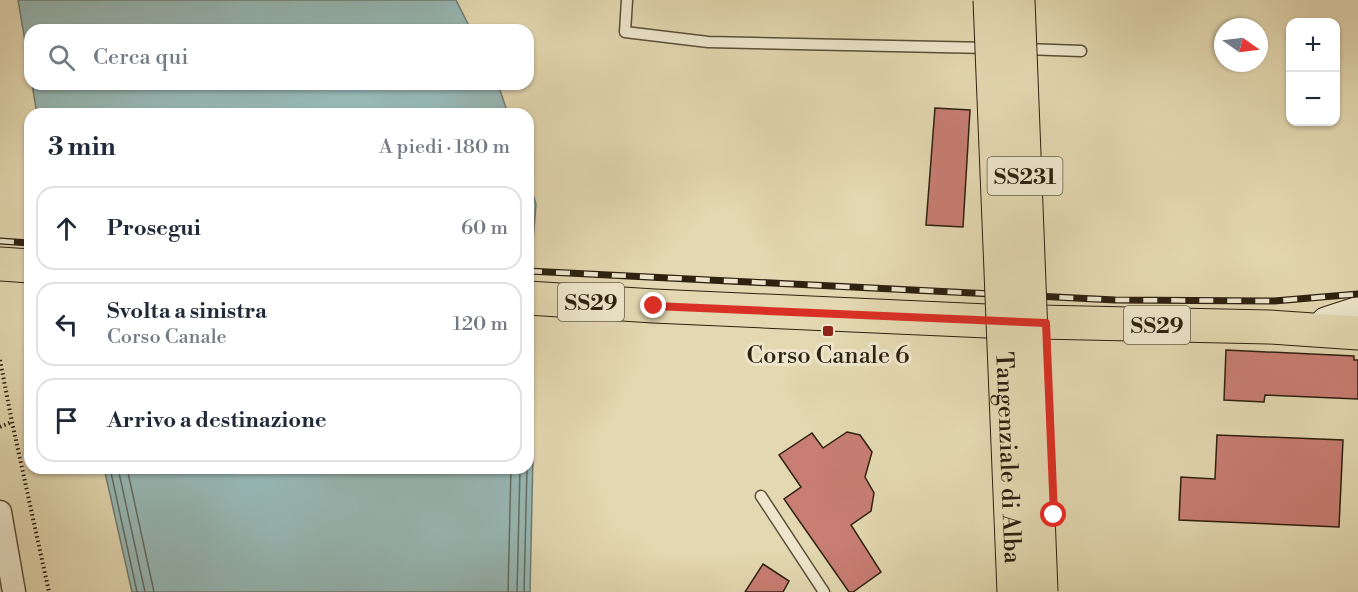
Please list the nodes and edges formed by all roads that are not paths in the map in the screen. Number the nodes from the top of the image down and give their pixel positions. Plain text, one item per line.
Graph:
1 (627, 0) edge
2 (990, 0) edge
3 (1018, 0) edge
4 (999, 49) dead end
5 (1011, 49) dead end
6 (1081, 51) dead end
7 (534, 298) edge
8 (1358, 313) edge
9 (987, 321) junction
10 (1046, 323) junction
11 (1343, 323) edge
12 (1269, 327) junction
13 (1358, 333) edge
14 (761, 496) dead end
15 (0, 512) edge
16 (1054, 515) junction
17 (1030, 518) dead end
18 (1019, 519) dead end
19 (995, 522) junction
20 (14, 592) edge
21 (824, 592) edge
22 (998, 592) edge
23 (1014, 592) edge
24 (1041, 592) edge
25 (1057, 592) edge

1 - 4 lane
2 - 23 main road, Tangenziale di Alba / SS231, bridge
3 - 24 main road, Tangenziale di Alba / SS231, bridge
5 - 6 lane
7 - 9 main road, SS29
8 - 11 street
9 - 10 main road, SS29
9 - 19 street
10 - 12 main road, SS29
10 - 16 street
11 - 12 main road, SS29
12 - 13 main road, SS29
14 - 21 lane
15 - 20 street
16 - 17 lane
16 - 25 street
18 - 19 lane
19 - 22 street

